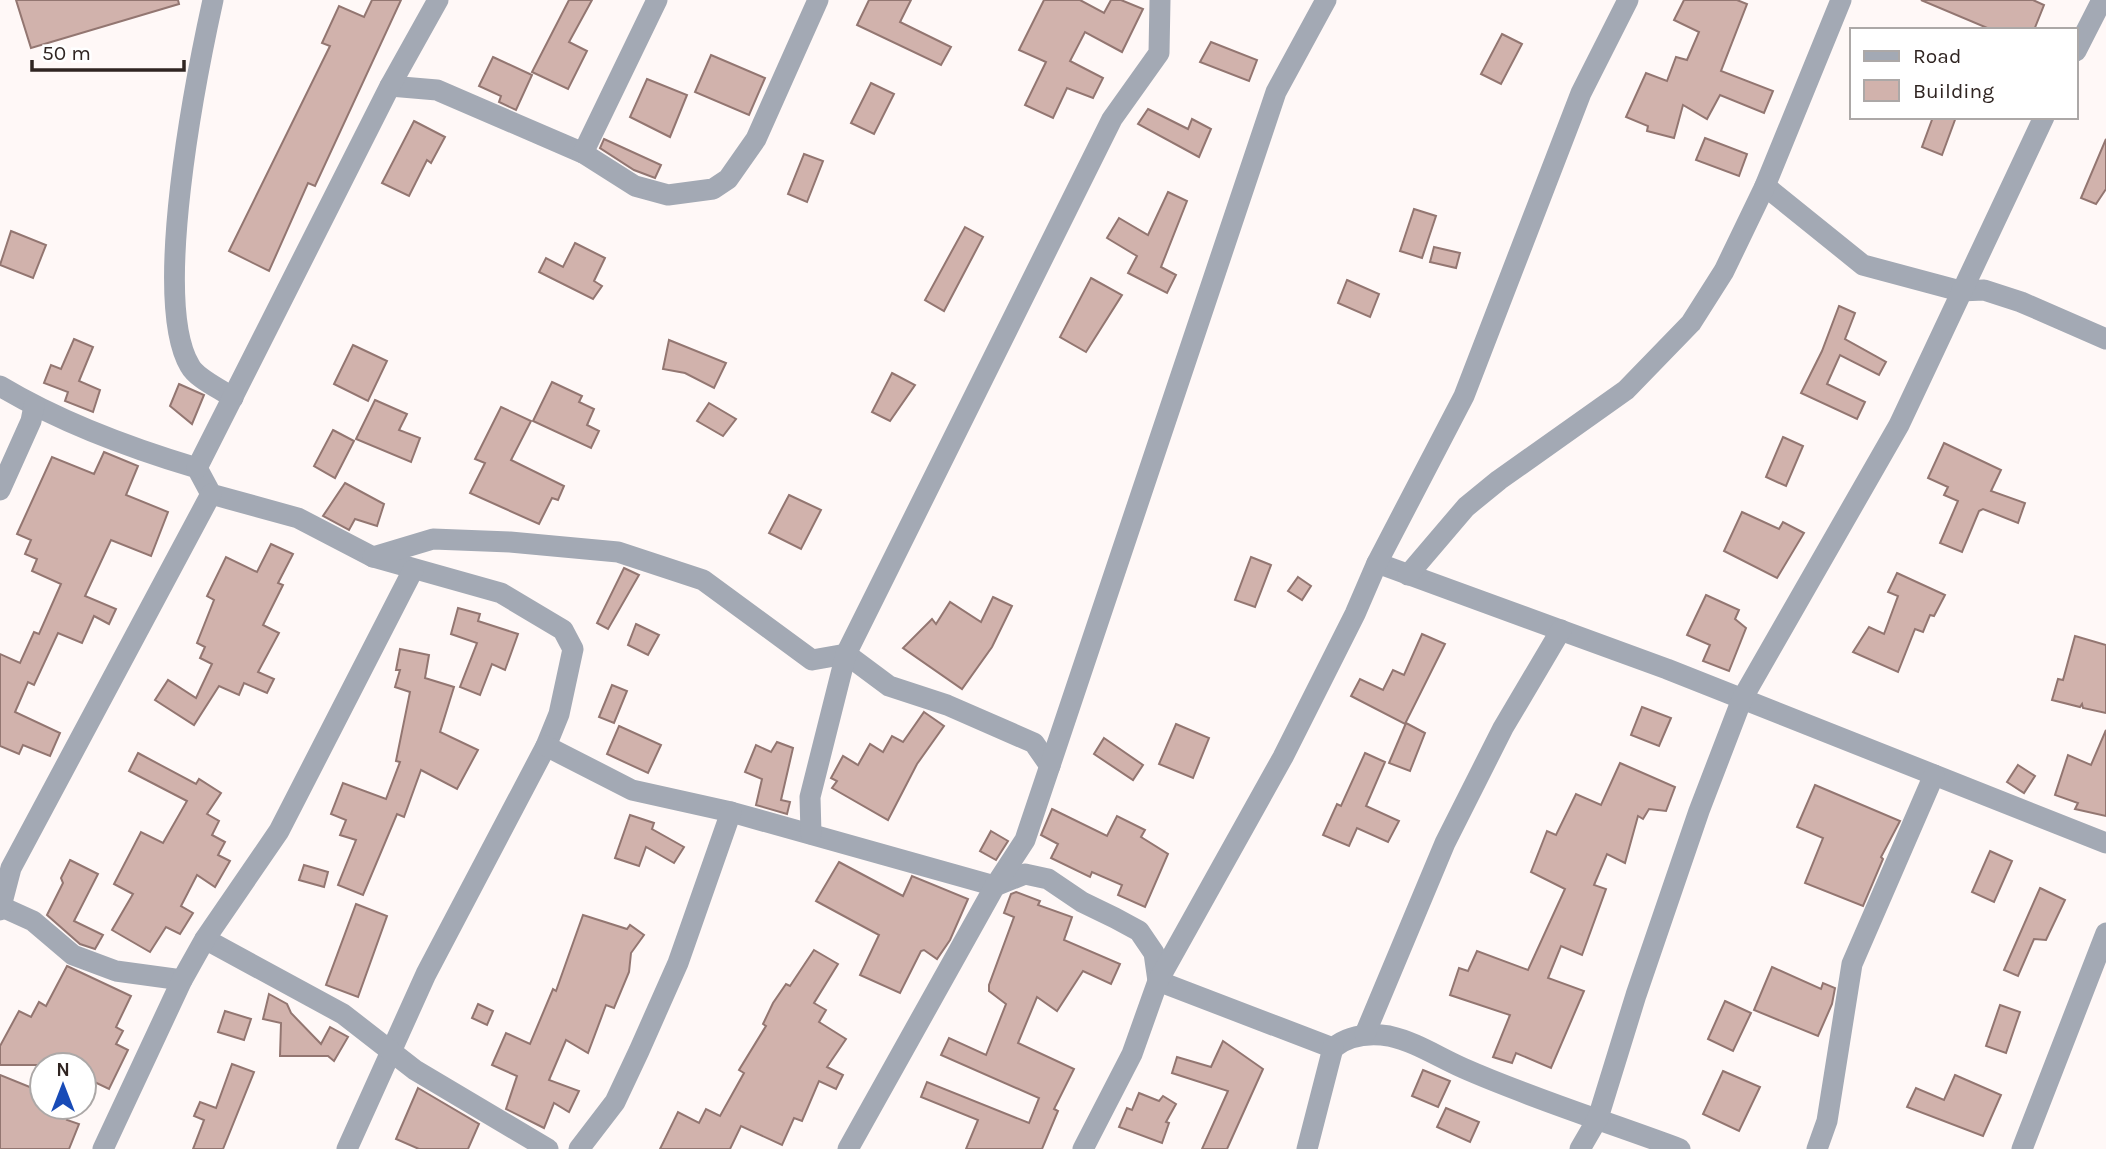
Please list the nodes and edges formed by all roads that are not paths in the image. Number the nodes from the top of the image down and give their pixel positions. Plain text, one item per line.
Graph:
1 (213, 0) edge
2 (438, 0) edge
3 (657, 0) edge
4 (818, 0) edge
5 (1162, 0) edge
6 (1326, 0) edge
7 (1628, 0) edge
8 (1841, 0) edge
9 (2102, 0) edge
10 (2078, 47) edge
11 (390, 86) junction
12 (2043, 119) edge
13 (583, 153) junction
14 (1765, 186) junction
15 (1960, 291) junction
16 (2106, 340) edge
17 (0, 386) edge
18 (233, 398) junction
19 (34, 406) junction
20 (197, 468) junction
21 (0, 490) edge
22 (211, 494) junction
23 (373, 557) junction
24 (1377, 564) junction
25 (413, 570) junction
26 (1408, 575) junction
27 (1561, 630) junction
28 (846, 654) junction
29 (1742, 699) junction
30 (546, 746) junction
31 (1050, 766) junction
32 (1934, 775) junction
33 (730, 811) junction
34 (811, 834) junction
35 (2106, 843) edge
36 (6, 865) edge
37 (995, 886) junction
38 (1, 908) edge
39 (2106, 933) edge
40 (205, 939) junction
41 (182, 980) junction
42 (1158, 981) junction
43 (1365, 1034) junction
44 (1333, 1048) junction
45 (391, 1050) junction
46 (1598, 1118) junction
47 (103, 1149) edge
48 (347, 1149) edge
49 (548, 1149) edge
50 (579, 1149) edge
51 (849, 1149) edge
52 (1083, 1149) edge
53 (1307, 1149) edge
54 (1580, 1149) edge
55 (1680, 1149) edge
56 (1817, 1149) edge
57 (2022, 1149) edge

1 - 18 street
2 - 11 street
3 - 13 street
4 - 13 street
5 - 28 street
6 - 31 street
7 - 24 street
8 - 14 street
9 - 10 street
11 - 13 street
11 - 18 street
12 - 15 street
14 - 15 street
14 - 26 street
15 - 16 street
15 - 29 street
17 - 19 street
18 - 20 street
19 - 20 street
19 - 21 street
20 - 22 street
22 - 23 street
22 - 36 street
23 - 25 street
23 - 28 street
24 - 26 street
24 - 42 street
25 - 30 street
25 - 40 street
26 - 27 street
27 - 29 street
27 - 43 street
28 - 31 street
28 - 34 street
29 - 32 street
29 - 46 street
30 - 33 street
30 - 45 street
31 - 37 street
32 - 35 street
32 - 56 street
33 - 34 street
33 - 50 street
34 - 37 street
36 - 38 street
37 - 42 street
37 - 51 street
38 - 41 street
39 - 57 street
40 - 41 street
40 - 45 street
41 - 47 street
42 - 44 street
42 - 52 street
43 - 44 street
43 - 46 street
44 - 53 street
45 - 48 street
45 - 49 street
46 - 54 street
46 - 55 street

